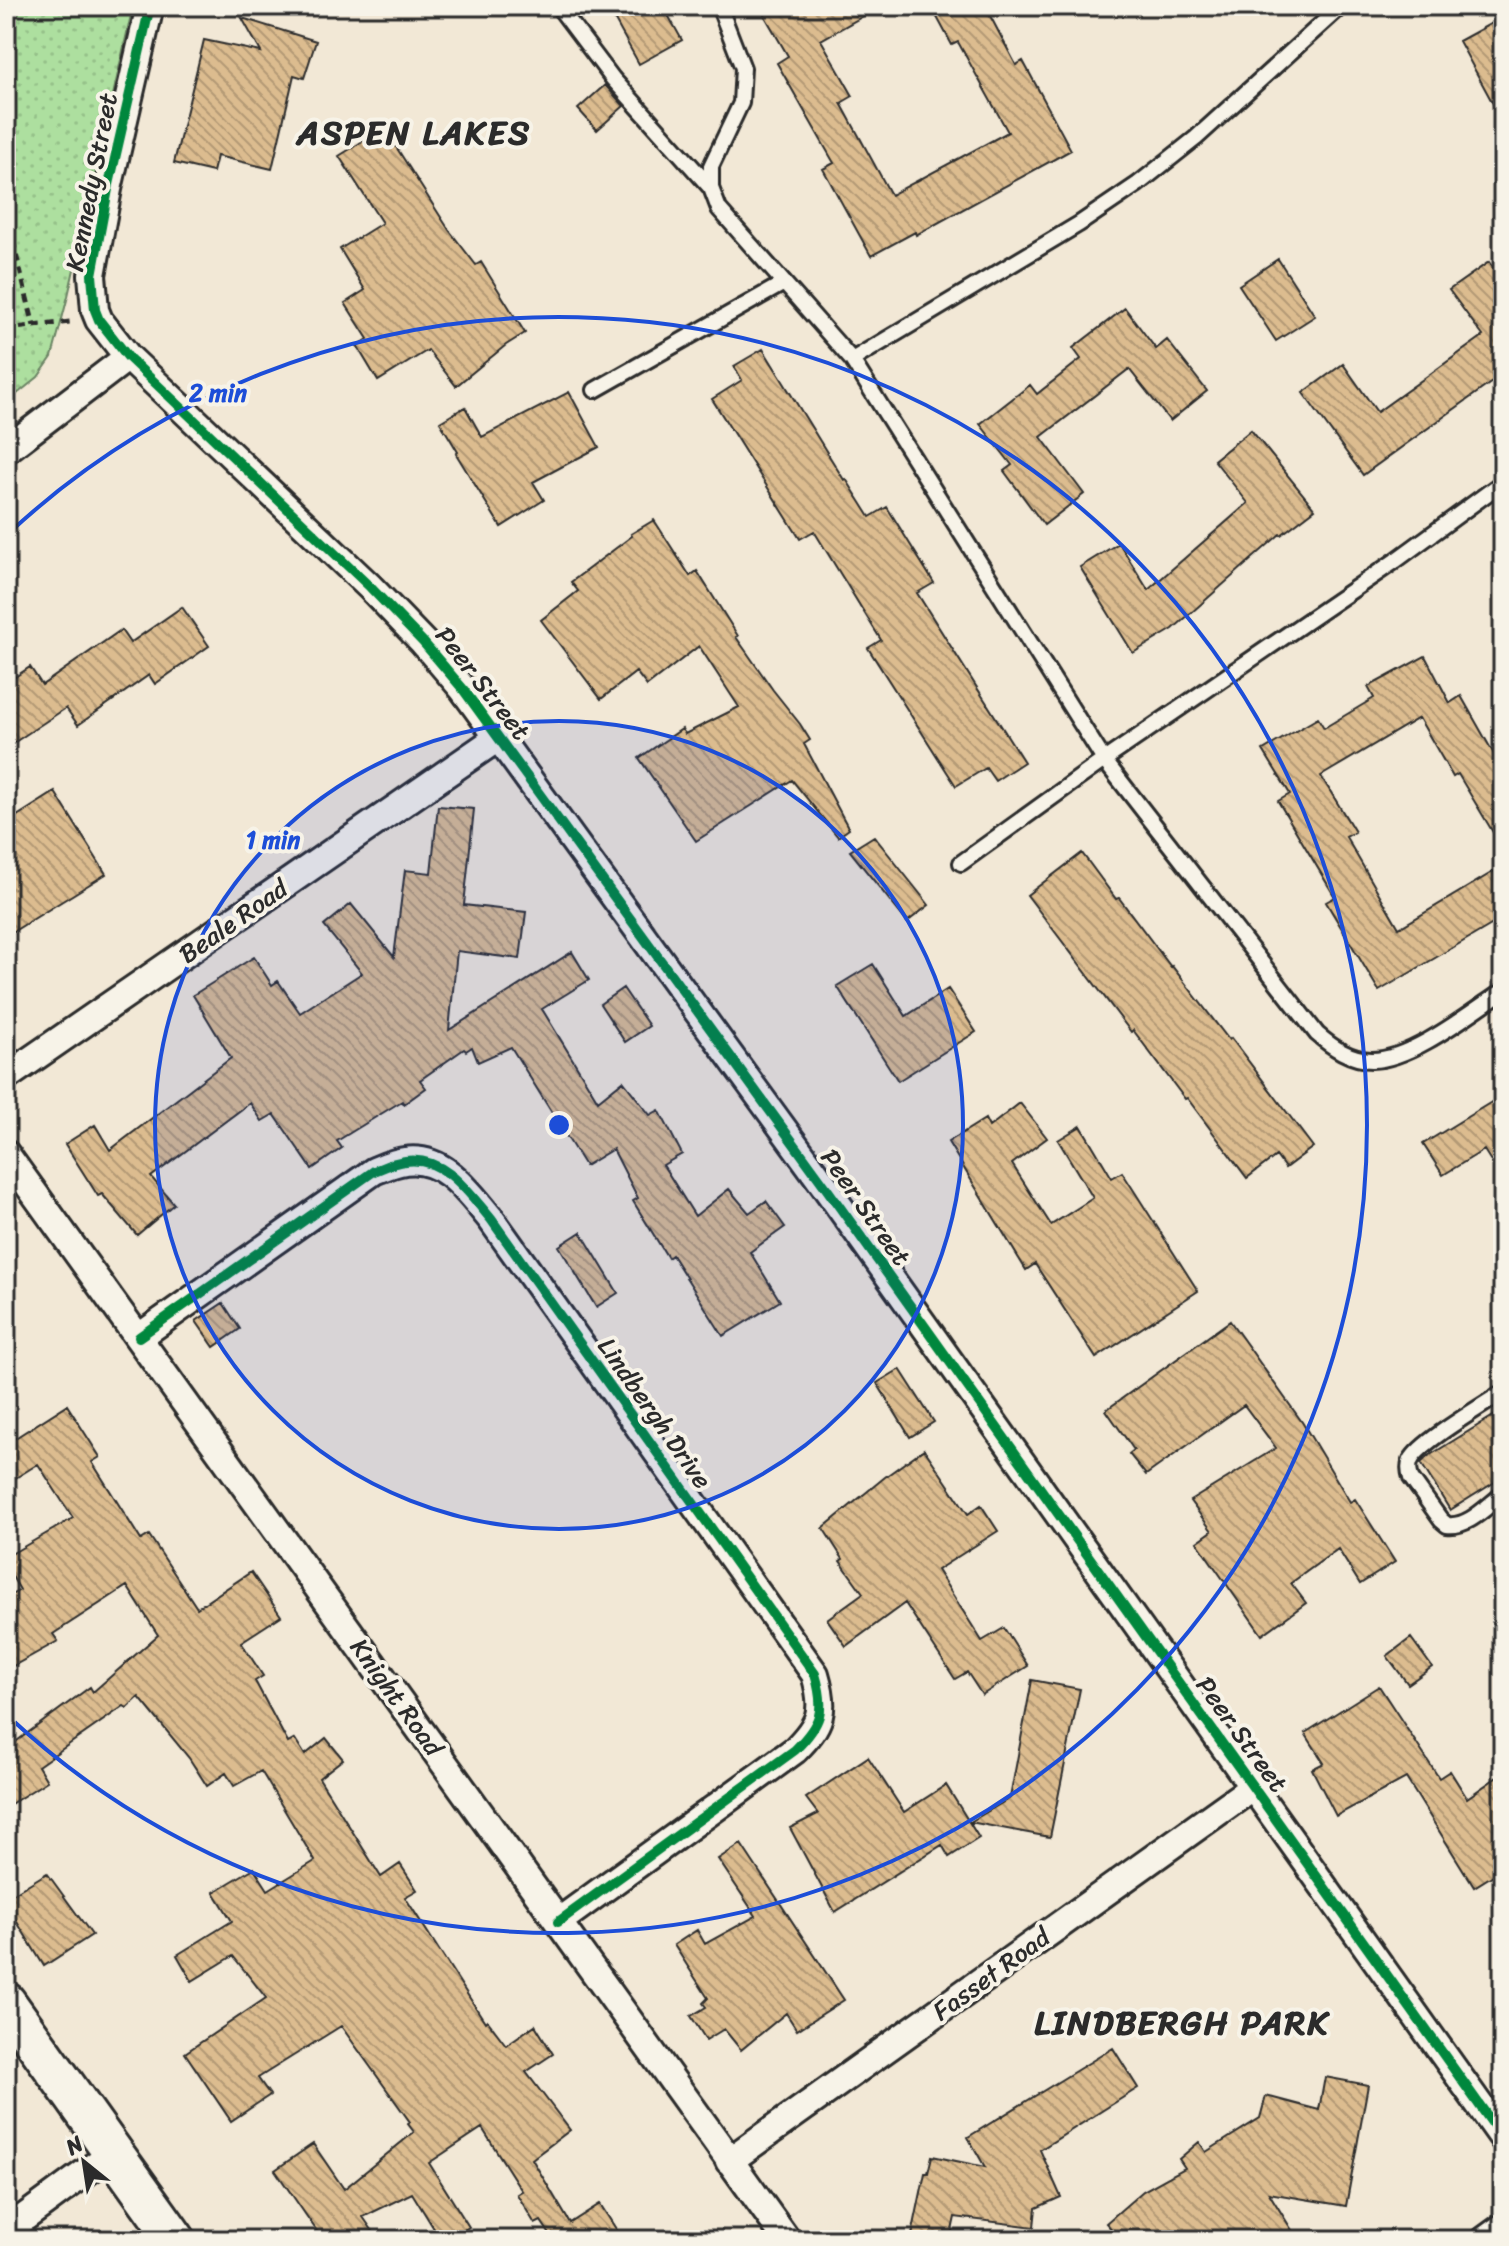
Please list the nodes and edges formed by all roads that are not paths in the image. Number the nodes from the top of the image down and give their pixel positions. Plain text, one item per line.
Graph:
1 (150, 6) edge
2 (558, 6) edge
3 (719, 6) edge
4 (1337, 10) dead end
5 (711, 188) junction
6 (784, 283) junction
7 (128, 357) junction
8 (852, 360) junction
9 (595, 390) dead end
10 (6, 450) edge
11 (1503, 482) edge
12 (499, 737) junction
13 (1104, 760) junction
14 (961, 863) dead end
15 (1503, 991) edge
16 (6, 1077) edge
17 (6, 1154) edge
18 (139, 1337) junction
19 (1503, 1392) edge
20 (1503, 1494) edge
21 (1253, 1787) junction
22 (558, 1922) junction
23 (6, 2002) edge
24 (1503, 2138) edge
25 (112, 2153) junction
26 (729, 2161) junction
27 (1503, 2227) edge
28 (6, 2231) edge
29 (176, 2240) edge
30 (787, 2240) edge
31 (1485, 2240) edge

1 - 7 street, Kennedy Street
2 - 5 lane
3 - 5 lane
4 - 8 lane
5 - 6 lane
6 - 8 lane
6 - 9 lane
7 - 10 street
7 - 12 street, Peer Street
8 - 13 lane
11 - 13 lane
12 - 16 street, Beale Road
12 - 21 street, Peer Street
13 - 14 lane
13 - 15 lane
17 - 18 street, Knight Road
18 - 22 street, Knight Road
18 - 22 street, Lindbergh Drive
19 - 20 lane
21 - 24 street, Peer Street
21 - 26 street, Fasset Road
22 - 26 street, Knight Road
23 - 25 street
25 - 28 street
25 - 29 street
26 - 30 street, Knight Road
27 - 31 street

